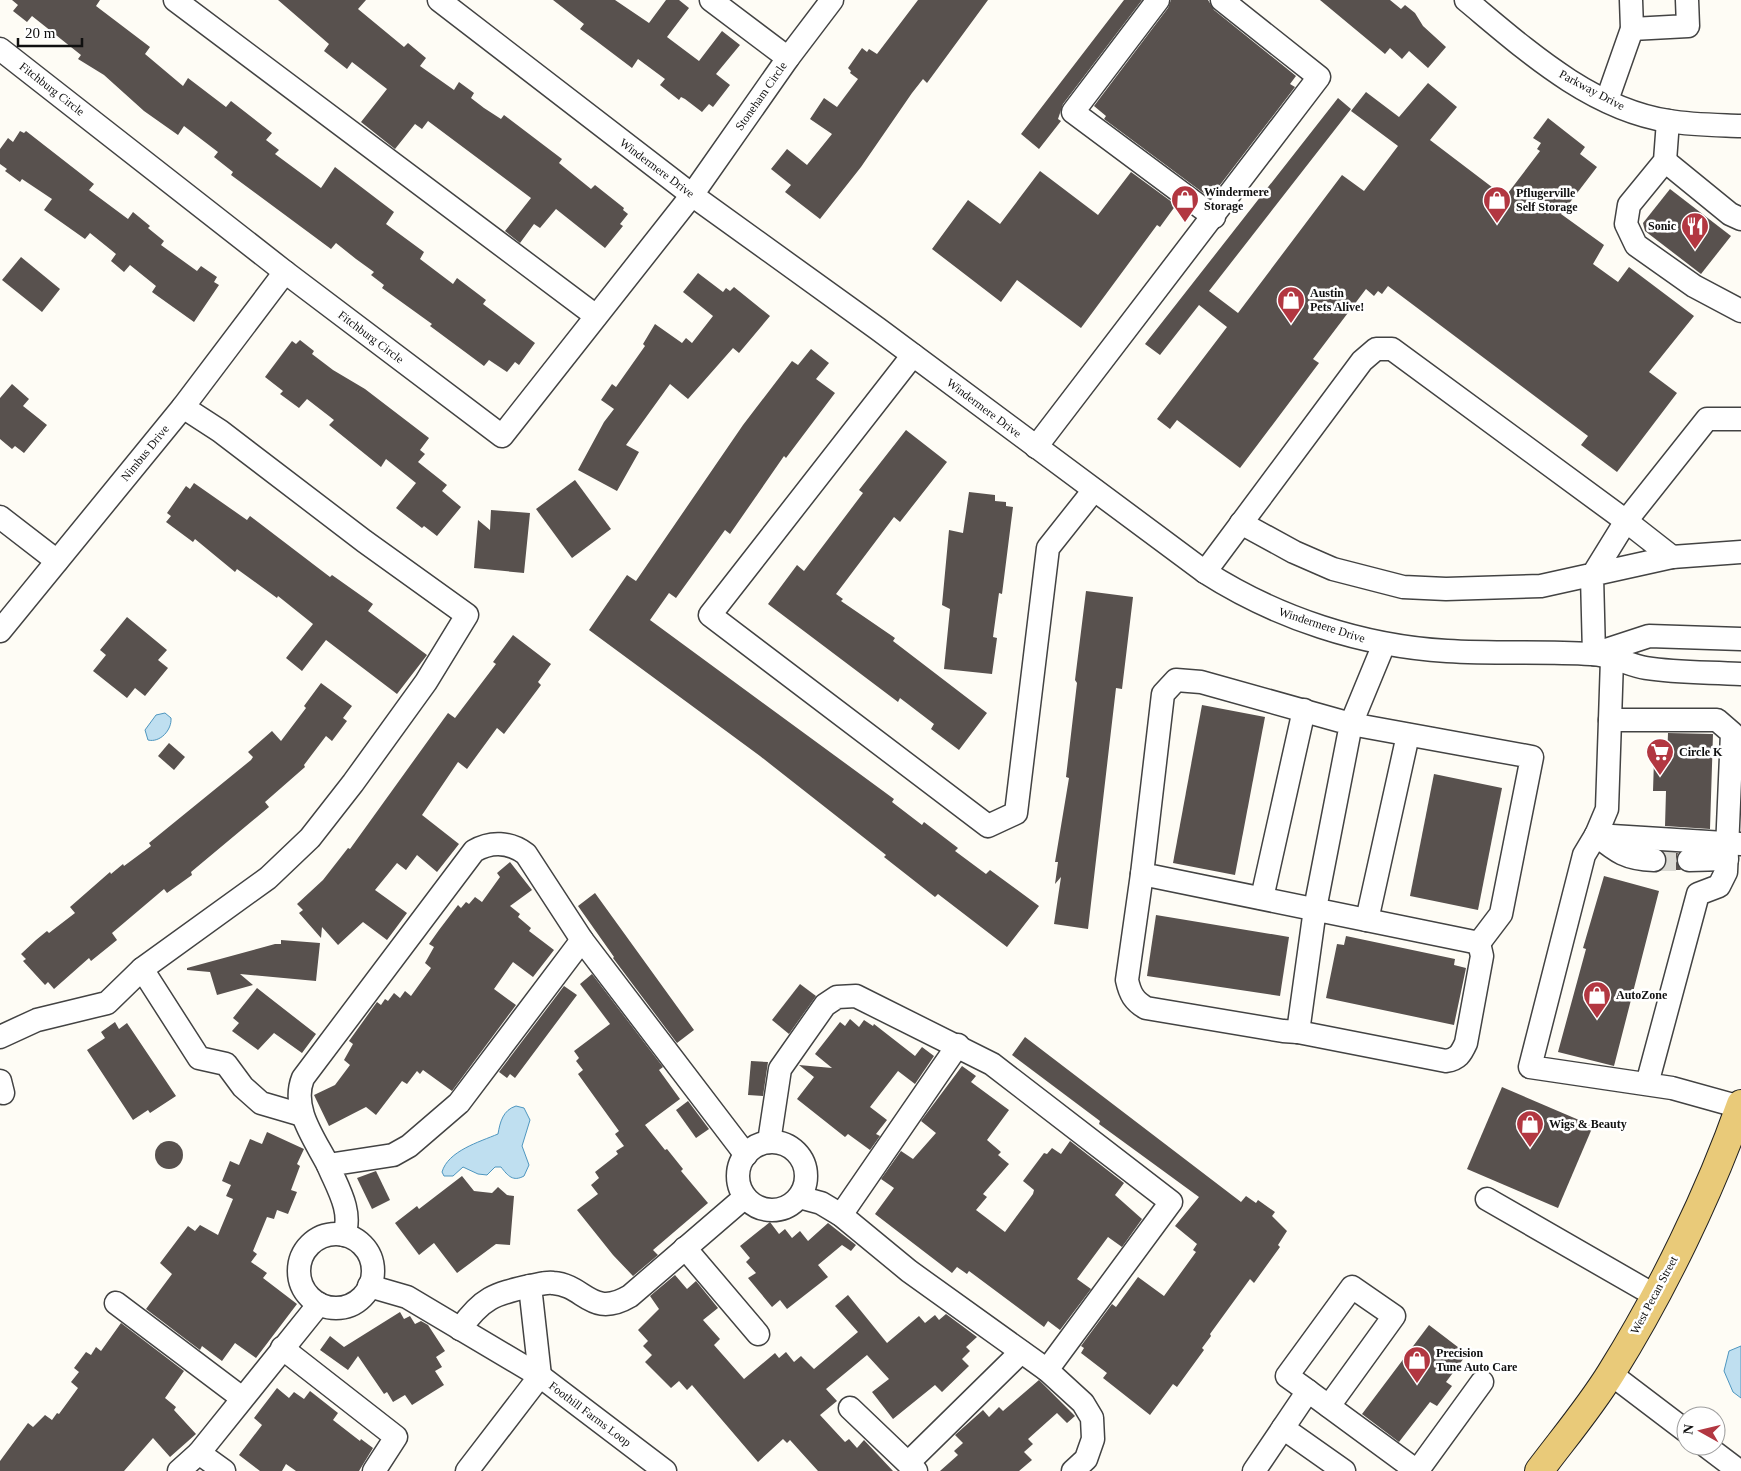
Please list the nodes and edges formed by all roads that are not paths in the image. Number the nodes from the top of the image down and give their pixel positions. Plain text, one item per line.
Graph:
1 (175, 0) edge
2 (439, 0) edge
3 (711, 0) edge
4 (832, 0) edge
5 (1158, 0) edge
6 (1222, 0) edge
7 (1466, 0) edge
8 (1631, 0) edge
9 (1687, 0) edge
10 (1632, 29) junction
11 (0, 48) edge
12 (788, 58) junction
13 (1607, 100) junction
14 (1668, 121) junction
15 (1741, 126) edge
16 (1665, 162) junction
17 (692, 195) junction
18 (1214, 217) junction
19 (1741, 218) edge
20 (285, 272) junction
21 (1741, 311) edge
22 (596, 316) junction
23 (913, 355) junction
24 (183, 407) junction
25 (1741, 419) edge
26 (1036, 447) junction
27 (1094, 490) junction
28 (0, 517) edge
29 (1626, 521) junction
30 (1241, 523) junction
31 (1741, 552) edge
32 (1672, 556) junction
33 (57, 561) junction
34 (1205, 572) junction
35 (1592, 576) junction
36 (0, 631) edge
37 (1741, 639) edge
38 (1384, 644) junction
39 (1603, 656) junction
40 (1741, 674) edge
41 (1304, 710) junction
42 (1610, 720) junction
43 (1351, 724) junction
44 (1408, 735) junction
45 (1596, 835) junction
46 (1732, 848) edge
47 (1654, 860) tunnel mouth
48 (1689, 860) tunnel mouth
49 (1142, 874) junction
50 (1262, 898) junction
51 (1315, 909) junction
52 (1367, 920) junction
53 (582, 940) junction
54 (1479, 943) junction
55 (142, 969) junction
56 (1298, 1032) junction
57 (0, 1037) edge
58 (958, 1045) junction
59 (1647, 1084) junction
60 (1740, 1106) edge
61 (302, 1115) junction
62 (769, 1142) junction
63 (746, 1155) junction
64 (328, 1165) junction
65 (745, 1197) junction
66 (799, 1197) junction
67 (1487, 1199) dead end
68 (841, 1215) junction
69 (344, 1235) junction
70 (685, 1248) junction
71 (369, 1286) junction
72 (530, 1286) junction
73 (1654, 1295) junction
74 (116, 1303) dead end
75 (319, 1304) junction
76 (460, 1328) junction
77 (758, 1334) dead end
78 (282, 1348) junction
79 (1021, 1352) junction
80 (1047, 1370) junction
81 (1611, 1374) junction
82 (540, 1376) junction
83 (1482, 1382) dead end
84 (1308, 1391) junction
85 (242, 1398) junction
86 (1329, 1406) junction
87 (850, 1408) dead end
88 (1676, 1423) edge
89 (1282, 1428) junction
90 (198, 1454) junction
91 (1716, 1456) edge
92 (912, 1467) edge
93 (1726, 1467) edge
94 (1418, 1470) edge
95 (179, 1471) edge
96 (224, 1471) edge
97 (374, 1471) edge
98 (467, 1471) edge
99 (665, 1471) edge
100 (1073, 1471) edge
101 (1254, 1471) edge
102 (1344, 1471) edge
103 (1539, 1471) edge

1 - 22 street
2 - 17 street, Windermere Drive
3 - 12 street
4 - 12 street, Stoneham Circle
5 - 18 street
6 - 18 street
7 - 13 street, Parkway Drive
8 - 10 street
9 - 10 street
10 - 13 street
11 - 20 street, Fitchburg Circle
12 - 17 street, Stoneham Circle
13 - 14 street, Parkway Drive
14 - 15 street, Parkway Drive
14 - 16 street
16 - 19 street
16 - 21 street
17 - 22 street, Fitchburg Circle
17 - 23 street, Windermere Drive
18 - 26 street
20 - 22 street, Fitchburg Circle
20 - 24 street, Nimbus Drive
23 - 26 street, Windermere Drive
23 - 27 street
24 - 33 street, Nimbus Drive
24 - 55 street
25 - 29 street
26 - 27 street, Windermere Drive
27 - 34 street, Windermere Drive
28 - 33 street
29 - 30 street
29 - 32 street
29 - 35 street
30 - 34 street
30 - 35 street
31 - 32 street
32 - 35 street
33 - 36 street, Nimbus Drive
34 - 38 street, Windermere Drive
35 - 39 street
37 - 39 street, Windermere Drive
38 - 39 street, Windermere Drive
38 - 43 street
39 - 40 street, Windermere Drive
39 - 42 street
41 - 43 street
41 - 49 street
41 - 50 street
42 - 45 street
42 - 46 street
43 - 44 street
43 - 51 street
44 - 52 street
44 - 54 street
45 - 46 street
45 - 47 street
45 - 59 street
46 - 48 street
46 - 59 street
49 - 50 street
49 - 56 street
50 - 51 street
51 - 52 street
51 - 56 street
52 - 54 street
53 - 61 street
53 - 63 street
53 - 64 street
54 - 56 street
55 - 57 street
55 - 61 street
58 - 62 street
58 - 68 street
58 - 80 street
59 - 60 street
60 - 73 main road, West Pecan Street
61 - 64 street
62 - 63 street
62 - 66 street
63 - 65 street
64 - 69 street
65 - 66 street
65 - 70 street
66 - 68 street
67 - 73 street
68 - 79 street
69 - 71 street
69 - 75 street
70 - 72 street
70 - 77 street
71 - 75 street
71 - 76 street
72 - 76 street
72 - 82 street
73 - 81 main road, West Pecan Street
74 - 85 street
75 - 78 street
76 - 82 street
78 - 85 street
78 - 97 street
79 - 80 street
79 - 92 street
80 - 100 street
81 - 88 street
81 - 103 main road, West Pecan Street
82 - 98 street, Foothill Farms Loop
82 - 99 street, Foothill Farms Loop
83 - 94 street
84 - 86 street
84 - 86 street
84 - 89 street
85 - 90 street
86 - 94 street
87 - 92 street
89 - 101 street
89 - 102 street
90 - 95 street
90 - 96 street
91 - 93 street

